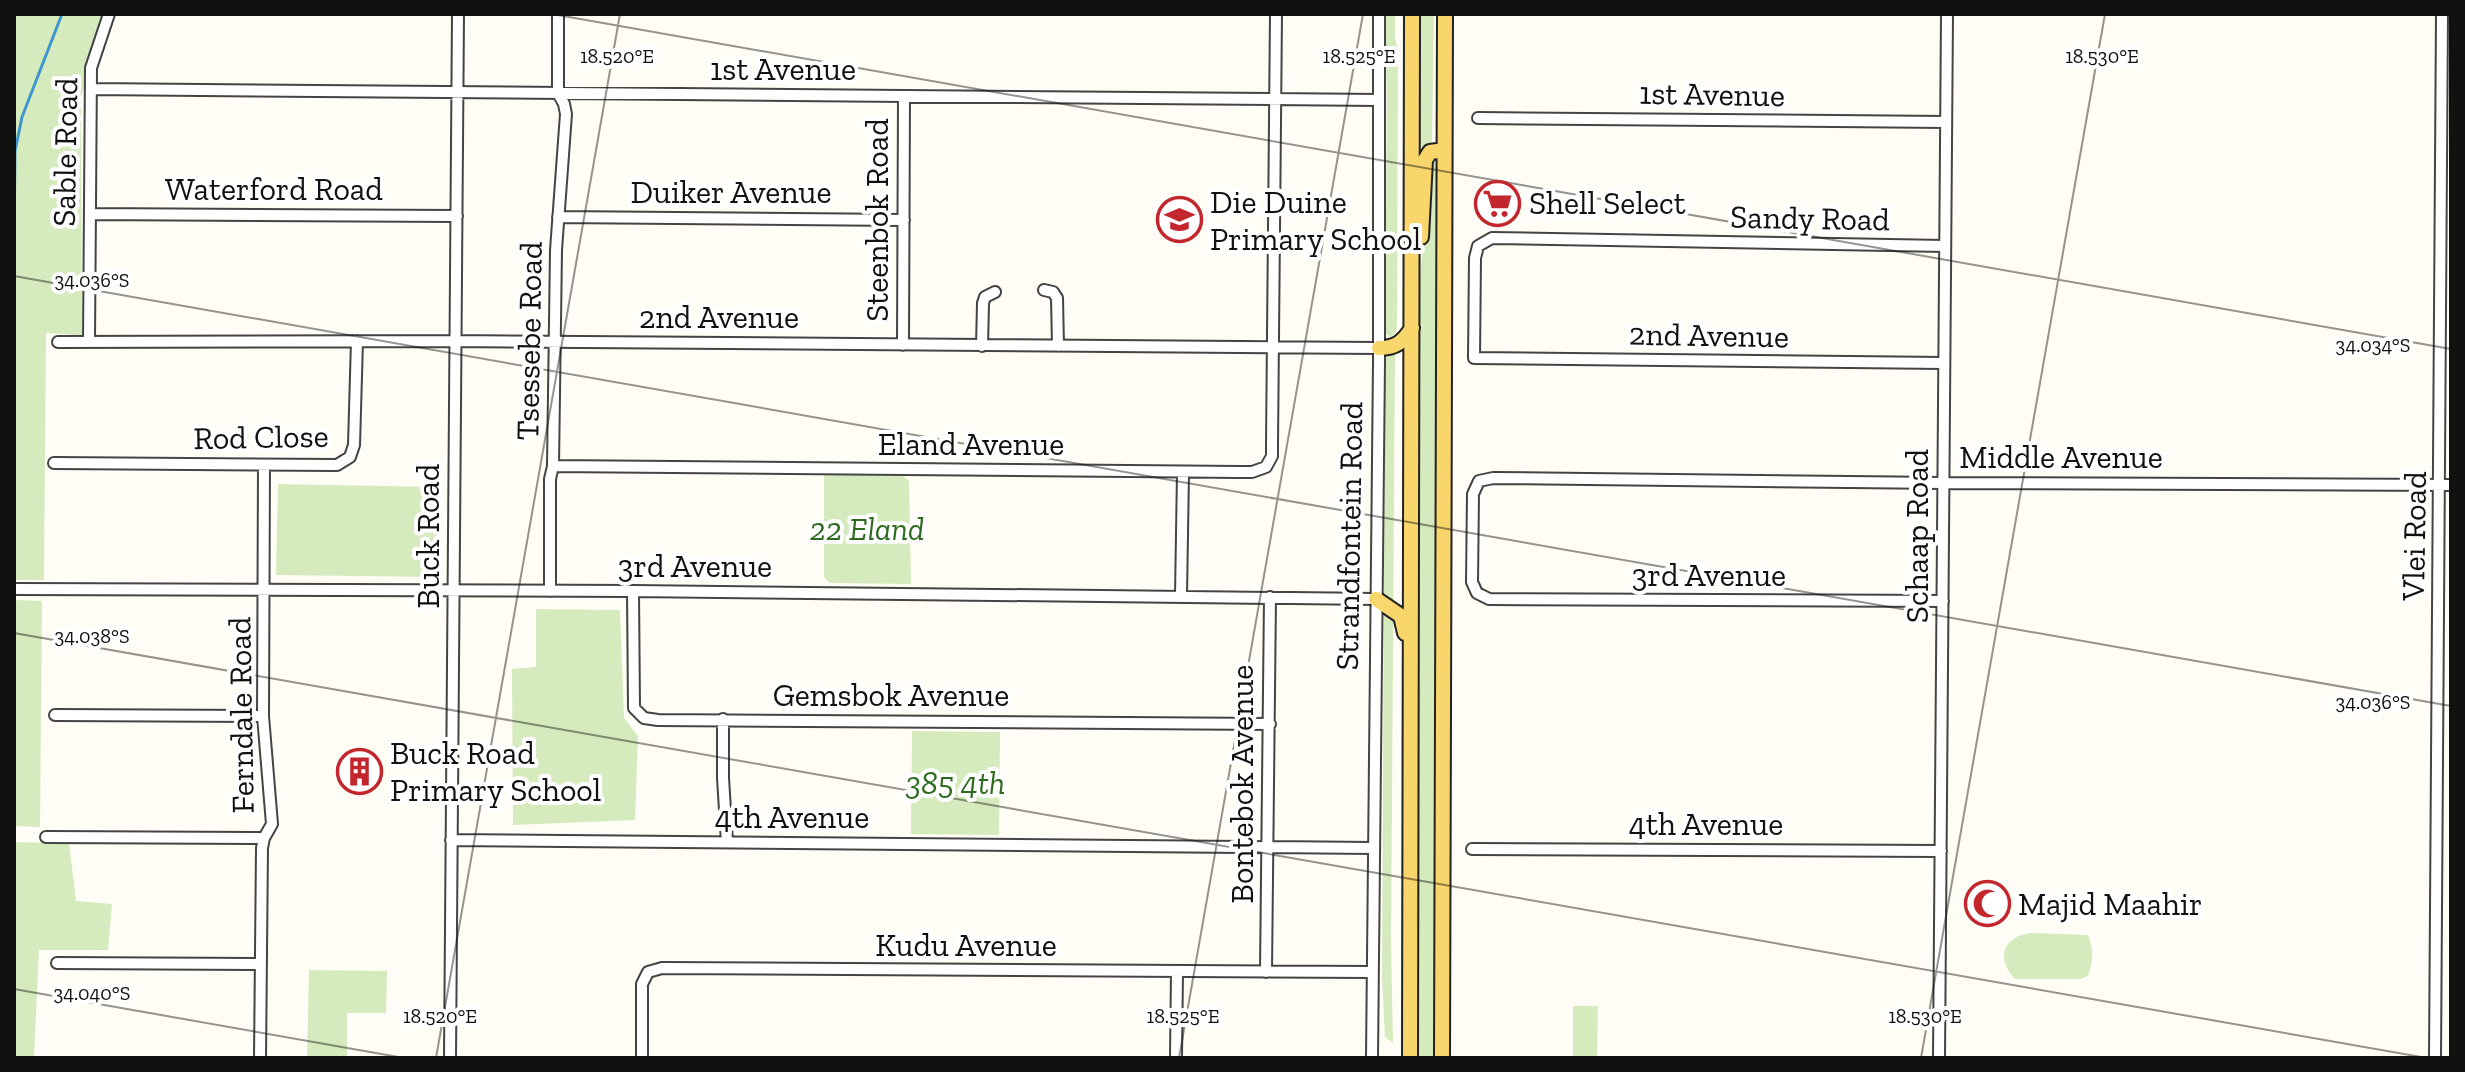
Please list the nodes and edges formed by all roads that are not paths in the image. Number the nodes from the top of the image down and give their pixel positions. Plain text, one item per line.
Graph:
1 (109, 14) edge
2 (458, 14) edge
3 (558, 14) edge
4 (1276, 14) edge
5 (1379, 14) edge
6 (1412, 14) edge
7 (1445, 14) edge
8 (1947, 14) edge
9 (2442, 14) edge
10 (91, 89) junction
11 (457, 93) junction
12 (558, 93) junction
13 (904, 96) junction
14 (1276, 98) junction
15 (1379, 100) junction
16 (1478, 118) dead end
17 (1946, 122) junction
18 (1444, 150) junction
19 (91, 214) junction
20 (457, 216) junction
21 (558, 217) junction
22 (904, 220) junction
23 (1945, 246) junction
24 (1044, 290) dead end
25 (995, 292) dead end
26 (1412, 309) junction
27 (1412, 328) junction
28 (89, 341) junction
29 (357, 341) junction
30 (456, 341) junction
31 (58, 342) dead end
32 (555, 342) junction
33 (903, 345) junction
34 (982, 346) junction
35 (1058, 346) junction
36 (1274, 347) junction
37 (1379, 348) junction
38 (1474, 358) joint
39 (1944, 363) junction
40 (54, 463) dead end
41 (264, 465) junction
42 (553, 466) junction
43 (1183, 472) junction
44 (1943, 483) junction
45 (2445, 485) edge
46 (14, 589) edge
47 (264, 589) junction
48 (454, 590) junction
49 (550, 591) junction
50 (633, 591) junction
51 (1477, 593) joint
52 (1181, 596) junction
53 (1270, 597) junction
54 (1376, 599) junction
55 (1943, 601) junction
56 (1411, 657) junction
57 (55, 715) dead end
58 (263, 716) junction
59 (723, 719) junction
60 (1270, 724) junction
61 (46, 837) dead end
62 (264, 838) junction
63 (451, 840) junction
64 (727, 842) junction
65 (1268, 846) junction
66 (1372, 848) junction
67 (1472, 849) dead end
68 (1941, 851) junction
69 (57, 963) dead end
70 (261, 964) junction
71 (1177, 972) junction
72 (1266, 972) junction
73 (1372, 972) junction
74 (260, 1058) edge
75 (450, 1058) edge
76 (642, 1058) edge
77 (1176, 1058) edge
78 (1372, 1058) edge
79 (1410, 1058) edge
80 (1442, 1058) edge
81 (1939, 1058) edge
82 (2435, 1058) edge

1 - 10 street, Sable Road
2 - 11 street, Buck Road
3 - 12 street, Tsessebe Road
4 - 14 street
5 - 15 street, Strandfontein Road
6 - 26 main road, Strandfontein Road
7 - 18 main road
8 - 17 street, Schaap Road
9 - 45 street, Vlei Road
10 - 11 street, 1st Avenue
10 - 19 street, Sable Road
11 - 12 street, 1st Avenue
11 - 20 street, Buck Road
12 - 13 street, 1st Avenue
12 - 21 street, Tsessebe Road
13 - 14 street, 1st Avenue
13 - 22 street, Steenbok Road
14 - 15 street, 1st Avenue
14 - 36 street
15 - 37 street, Strandfontein Road
16 - 17 street, 1st Avenue
17 - 23 street, Schaap Road
18 - 26 main road
18 - 80 main road
19 - 20 street, Waterford Road
19 - 28 street, Sable Road
20 - 30 street, Buck Road
21 - 22 street, Duiker Avenue
21 - 32 street, Tsessebe Road
22 - 33 street, Steenbok Road
23 - 38 street, Sandy Road
23 - 39 street, Schaap Road
24 - 35 street
25 - 34 street
26 - 27 main road, Strandfontein Road
27 - 37 main road
27 - 56 main road, Strandfontein Road
28 - 29 street, 2nd Avenue
28 - 31 street, 2nd Avenue
29 - 30 street, 2nd Avenue
29 - 41 street, Rod Close
30 - 32 street, 2nd Avenue
30 - 48 street, Buck Road
32 - 33 street, 2nd Avenue
32 - 42 street, Tsessebe Road
33 - 34 street, 2nd Avenue
34 - 35 street, 2nd Avenue
35 - 36 street, 2nd Avenue
36 - 37 street, 2nd Avenue
36 - 43 street, Eland Avenue
37 - 54 street, Strandfontein Road
38 - 39 street, 2nd Avenue
39 - 44 street, Schaap Road
40 - 41 street, Rod Close
41 - 47 street, Ferndale Road
42 - 43 street, Eland Avenue
42 - 49 street, Tsessebe Road
43 - 52 street
44 - 45 street, Middle Avenue
44 - 51 street, Middle Avenue
44 - 55 street, Schaap Road
45 - 82 street, Vlei Road
46 - 47 street, 3rd Avenue
47 - 48 street, 3rd Avenue
47 - 58 street, Ferndale Road
48 - 49 street, 3rd Avenue
48 - 63 street, Buck Road
49 - 50 street, 3rd Avenue
50 - 52 street, 3rd Avenue
50 - 59 street, Gemsbok Avenue
51 - 55 street, 3rd Avenue
52 - 53 street, 3rd Avenue
53 - 54 street, 3rd Avenue
53 - 60 street, Bontebok Avenue
54 - 56 main road
54 - 66 street, Strandfontein Road
55 - 68 street, Schaap Road
56 - 79 main road, Strandfontein Road
57 - 58 street
58 - 62 street, Ferndale Road
59 - 60 street, Gemsbok Avenue
59 - 64 street
60 - 65 street, Bontebok Avenue
61 - 62 street
62 - 70 street, Ferndale Road
63 - 64 street, 4th Avenue
63 - 75 street, Buck Road
64 - 65 street, 4th Avenue
65 - 66 street, 4th Avenue
65 - 72 street, Bontebok Avenue
66 - 73 street, Strandfontein Road
67 - 68 street, 4th Avenue
68 - 81 street, Schaap Road
69 - 70 street
70 - 74 street, Ferndale Road
71 - 72 street, Kudu Avenue
71 - 76 street, Kudu Avenue
71 - 77 street
72 - 73 street, Kudu Avenue
73 - 78 street, Strandfontein Road

